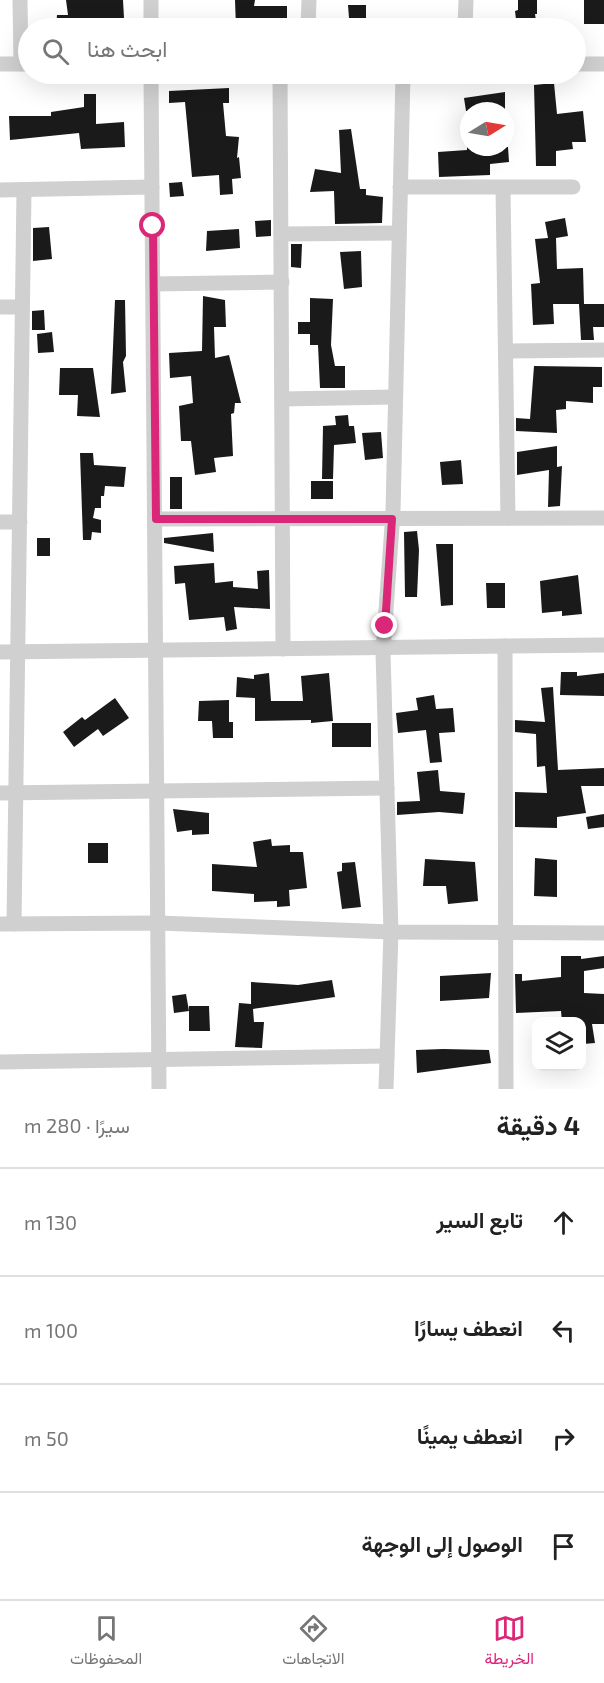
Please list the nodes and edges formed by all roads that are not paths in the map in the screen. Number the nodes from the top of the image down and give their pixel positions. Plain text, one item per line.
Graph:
1 (20, 0) edge
2 (151, 0) edge
3 (309, 0) edge
4 (466, 0) edge
5 (21, 18) edge
6 (151, 18) edge
7 (308, 18) edge
8 (465, 18) edge
9 (0, 64) edge
10 (18, 64) edge
11 (586, 64) edge
12 (604, 64) edge
13 (151, 84) edge
14 (280, 84) edge
15 (403, 84) edge
16 (152, 187) junction
17 (400, 187) junction
18 (573, 187) dead end
19 (503, 189) junction
20 (0, 190) edge
21 (24, 190) junction
22 (399, 233) junction
23 (281, 234) junction
24 (282, 282) junction
25 (153, 285) junction
26 (0, 307) edge
27 (22, 307) junction
28 (604, 350) edge
29 (506, 351) junction
30 (395, 397) junction
31 (282, 399) junction
32 (508, 518) junction
33 (604, 518) edge
34 (156, 519) junction
35 (283, 519) junction
36 (392, 519) junction
37 (0, 522) edge
38 (20, 522) junction
39 (604, 645) edge
40 (506, 646) junction
41 (383, 648) junction
42 (283, 649) junction
43 (17, 651) junction
44 (157, 651) junction
45 (0, 652) edge
46 (387, 788) junction
47 (158, 791) junction
48 (8, 793) edge
49 (159, 923) junction
50 (7, 924) edge
51 (391, 932) junction
52 (506, 932) junction
53 (604, 933) edge
54 (387, 1056) junction
55 (159, 1059) junction
56 (0, 1062) edge
57 (159, 1089) edge
58 (386, 1089) edge
59 (506, 1089) edge

1 - 5 street
2 - 6 street
3 - 7 street
4 - 8 street
9 - 10 street
11 - 12 street
13 - 16 street
14 - 23 street
15 - 17 street
16 - 21 street
16 - 25 street
17 - 19 street
17 - 22 street
18 - 19 street
19 - 29 street
20 - 21 street
21 - 27 street
22 - 23 street
22 - 30 street
23 - 24 street
24 - 25 street
24 - 31 street
25 - 34 street
26 - 27 street
27 - 38 street
28 - 29 street
29 - 32 street
30 - 31 street
30 - 36 street
31 - 35 street
32 - 33 street
32 - 36 street
34 - 35 street
34 - 44 street
35 - 36 street
35 - 42 street
36 - 41 street
37 - 38 street
38 - 43 street
39 - 40 street
40 - 41 street
40 - 52 street
41 - 42 street
41 - 46 street
42 - 44 street
43 - 44 street
43 - 45 street
43 - 48 street
44 - 47 street
46 - 47 street
46 - 51 street
47 - 48 street
47 - 49 street
48 - 50 street
49 - 50 street
49 - 51 street
49 - 55 street
51 - 52 street
51 - 54 street
52 - 53 street
52 - 59 street
54 - 55 street
54 - 58 street
55 - 56 street
55 - 57 street

